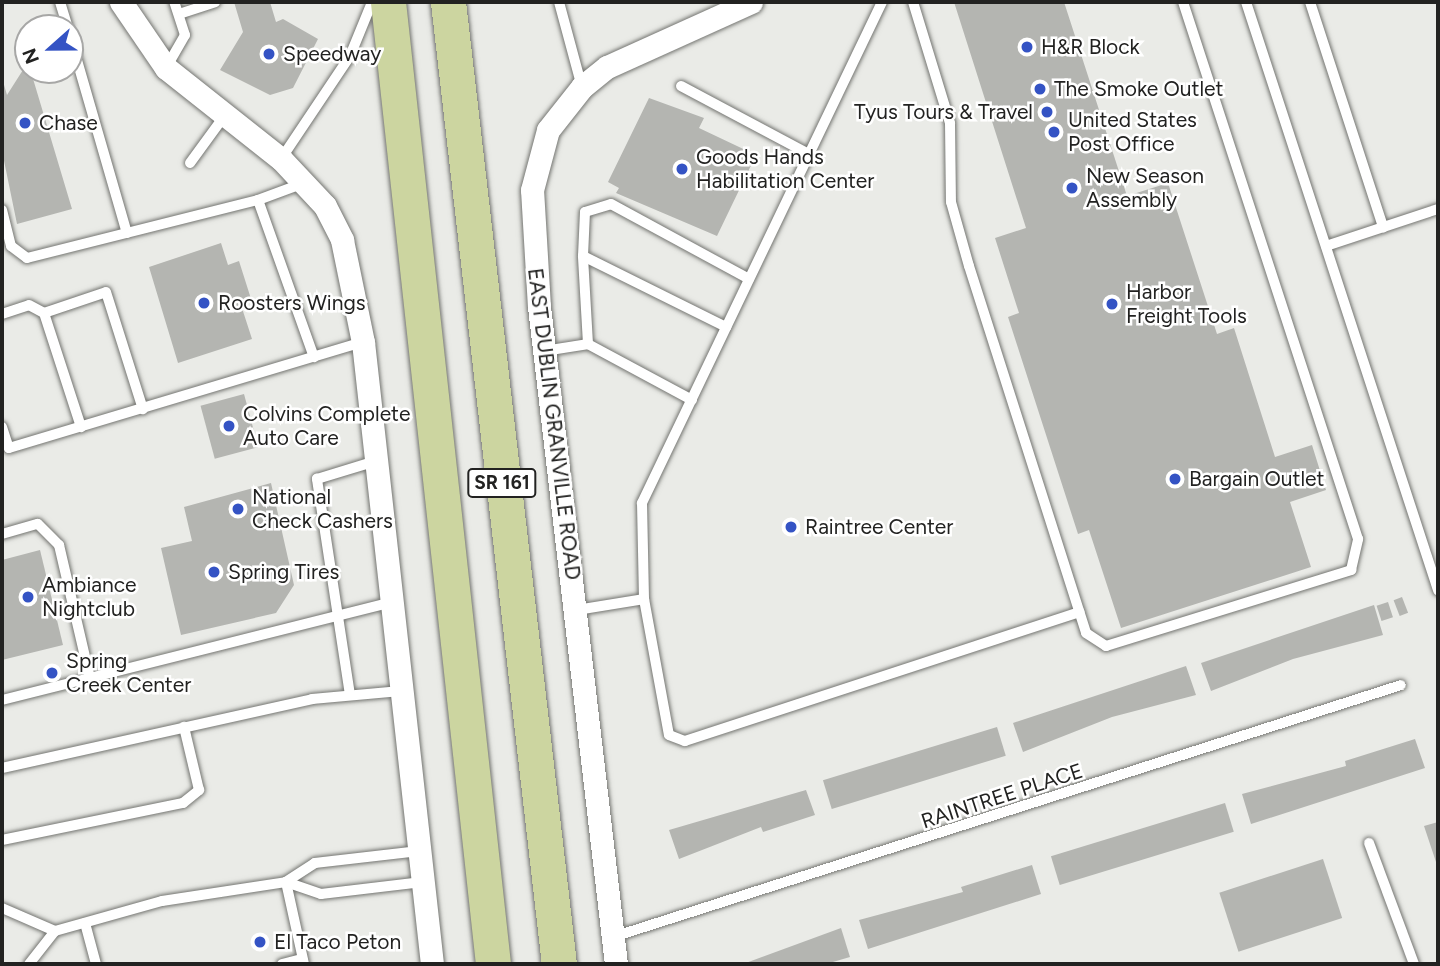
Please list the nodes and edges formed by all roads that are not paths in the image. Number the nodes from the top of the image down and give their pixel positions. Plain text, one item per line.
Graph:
1 (121, 2) edge
2 (174, 2) edge
3 (213, 2) edge
4 (372, 2) edge
5 (388, 2) edge
6 (448, 2) edge
7 (559, 2) edge
8 (751, 2) edge
9 (882, 2) edge
10 (913, 2) edge
11 (1183, 2) edge
12 (1246, 2) edge
13 (1310, 2) edge
14 (178, 15) junction
15 (166, 68) junction
16 (84, 84) edge
17 (681, 86) dead end
18 (582, 87) junction
19 (225, 115) junction
20 (809, 154) junction
21 (281, 159) junction
22 (190, 163) dead end
23 (304, 183) junction
24 (258, 200) junction
25 (1438, 209) edge
26 (2, 210) edge
27 (1383, 227) junction
28 (127, 233) junction
29 (1326, 246) junction
30 (583, 256) junction
31 (749, 279) junction
32 (44, 313) junction
33 (2, 314) edge
34 (726, 327) junction
35 (363, 342) junction
36 (588, 344) junction
37 (544, 351) junction
38 (314, 357) junction
39 (692, 400) junction
40 (143, 409) junction
41 (2, 427) edge
42 (81, 427) junction
43 (376, 461) junction
44 (2, 534) edge
45 (1438, 590) edge
46 (644, 599) junction
47 (391, 602) junction
48 (577, 610) junction
49 (1079, 612) junction
50 (339, 615) junction
51 (90, 678) junction
52 (1401, 685) dead end
53 (401, 691) junction
54 (350, 695) junction
55 (2, 701) edge
56 (184, 727) junction
57 (2, 768) edge
58 (2, 839) edge
59 (1369, 843) dead end
60 (419, 851) junction
61 (286, 882) junction
62 (422, 882) junction
63 (2, 908) edge
64 (487, 916) junction
65 (85, 923) junction
66 (55, 931) junction
67 (613, 937) junction
68 (303, 962) edge
69 (29, 964) edge
70 (96, 964) edge
71 (282, 964) edge
72 (432, 964) edge
73 (493, 964) edge
74 (500, 964) edge
75 (559, 964) edge
76 (616, 964) edge
77 (1414, 964) edge

1 - 15 street
2 - 14 lane
3 - 14 lane
4 - 21 lane
5 - 64 main road, SR 161
6 - 75 main road, SR 161
7 - 18 lane
8 - 18 street, EAST DUBLIN GRANVILLE ROAD
9 - 20 lane
10 - 49 lane
11 - 49 lane
12 - 29 lane
13 - 27 lane
14 - 15 lane
15 - 19 street
16 - 28 lane
17 - 20 lane
18 - 37 street, EAST DUBLIN GRANVILLE ROAD
19 - 21 street
19 - 22 lane
20 - 31 lane
21 - 23 street
23 - 24 lane
23 - 35 street
24 - 28 lane
24 - 38 lane
25 - 27 lane
26 - 28 lane
27 - 29 lane
29 - 45 lane
30 - 31 lane
30 - 34 lane
30 - 36 lane
31 - 34 lane
32 - 33 lane
32 - 40 lane
32 - 42 lane
34 - 39 lane
35 - 38 lane
35 - 43 street
36 - 37 lane
36 - 39 lane
37 - 48 street, EAST DUBLIN GRANVILLE ROAD
38 - 40 lane
39 - 46 lane
40 - 42 lane
41 - 42 lane
43 - 47 street
43 - 50 lane
44 - 51 lane
46 - 48 lane
46 - 49 lane
47 - 50 lane
47 - 53 street
48 - 67 street, EAST DUBLIN GRANVILLE ROAD
50 - 51 lane
50 - 54 lane
51 - 55 lane
52 - 67 lane, RAINTREE PLACE
53 - 54 lane
53 - 60 street
54 - 56 lane
56 - 57 lane
56 - 58 lane
59 - 77 lane
60 - 61 lane
60 - 62 street
61 - 62 lane
61 - 65 lane
61 - 68 lane
62 - 72 street
63 - 66 lane
64 - 73 main road, SR 161
64 - 74 main road
65 - 66 lane
65 - 70 lane
66 - 69 lane
67 - 76 street, EAST DUBLIN GRANVILLE ROAD
68 - 71 lane

